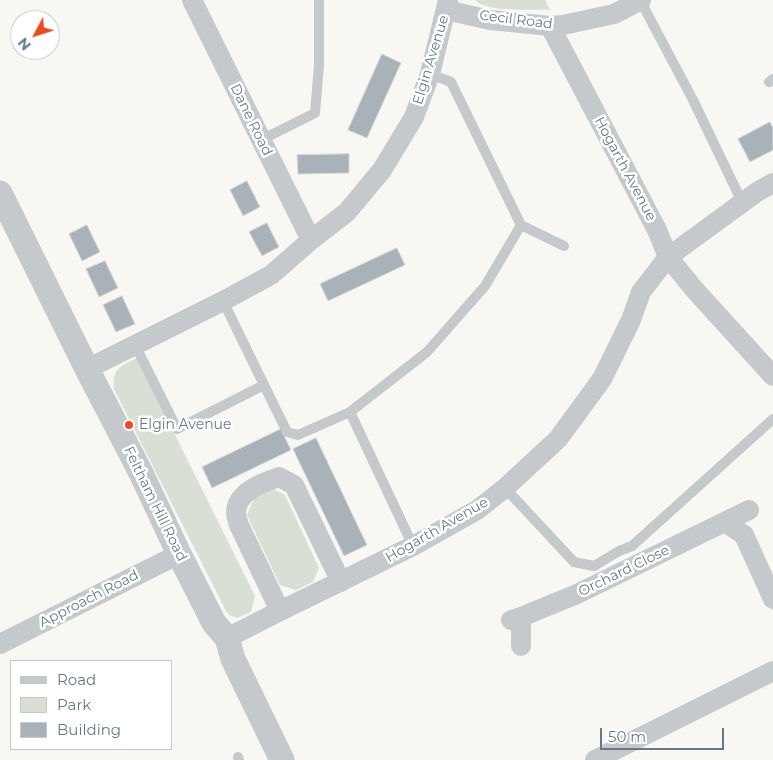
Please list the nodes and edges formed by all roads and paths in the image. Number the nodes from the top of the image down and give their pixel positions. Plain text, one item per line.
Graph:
1 (192, 0) edge
2 (319, 0) edge
3 (640, 0) edge
4 (447, 5) edge
5 (550, 26) junction
6 (430, 74) junction
7 (261, 140) junction
8 (773, 183) edge
9 (0, 194) edge
10 (742, 202) junction
11 (521, 225) junction
12 (312, 240) junction
13 (564, 246) dead end
14 (668, 257) junction
15 (223, 301) junction
16 (135, 345) junction
17 (87, 369) junction
18 (773, 376) edge
19 (264, 385) junction
20 (350, 412) junction
21 (773, 419) edge
22 (506, 488) junction
23 (749, 510) dead end
24 (724, 522) junction
25 (414, 546) junction
26 (178, 554) junction
27 (341, 582) junction
28 (773, 599) edge
29 (280, 611) junction
30 (227, 638) junction
31 (0, 644) edge
32 (520, 646) dead end
33 (773, 671) edge
34 (282, 760) edge
35 (596, 760) edge

1 - 7 street, Dane Road
2 - 7 lane
3 - 5 street, Cecil Road
3 - 10 lane
4 - 5 street, Cecil Road
4 - 6 street, Elgin Avenue
5 - 14 street, Hogarth Avenue
6 - 11 lane
6 - 12 street, Elgin Avenue
7 - 12 street, Dane Road
8 - 10 street
9 - 17 street, Feltham Hill Road
10 - 14 street
11 - 13 lane
11 - 20 lane
12 - 15 street, Elgin Avenue
14 - 18 street
14 - 22 street, Hogarth Avenue
15 - 16 street, Elgin Avenue
15 - 19 lane
16 - 17 street, Elgin Avenue
16 - 19 lane
17 - 26 street, Feltham Hill Road
19 - 20 lane
20 - 25 lane
21 - 22 lane
22 - 25 street, Hogarth Avenue
23 - 24 street, Orchard Close
24 - 28 street
24 - 32 street, Orchard Close
25 - 27 street, Hogarth Avenue
26 - 30 street, Feltham Hill Road
26 - 31 street, Approach Road
27 - 29 street, Hogarth Avenue
27 - 29 street
29 - 30 street, Hogarth Avenue
30 - 34 street, Feltham Hill Road
33 - 35 street

